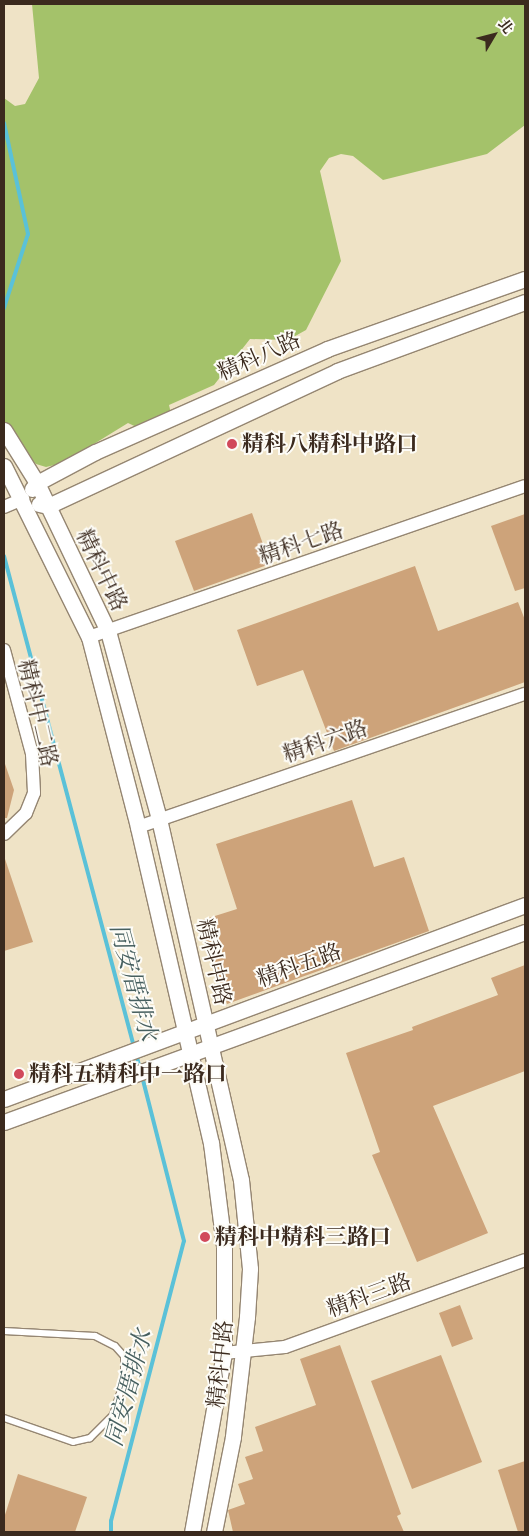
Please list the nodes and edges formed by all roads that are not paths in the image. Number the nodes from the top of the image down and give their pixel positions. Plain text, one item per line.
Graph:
1 (525, 279) edge
2 (525, 302) edge
3 (4, 430) edge
4 (4, 466) edge
5 (37, 483) junction
6 (525, 486) edge
7 (23, 499) junction
8 (48, 506) junction
9 (4, 507) edge
10 (108, 631) junction
11 (89, 637) junction
12 (4, 650) edge
13 (525, 694) edge
14 (159, 819) junction
15 (138, 826) junction
16 (4, 834) edge
17 (525, 905) edge
18 (525, 932) edge
19 (206, 1022) junction
20 (186, 1028) junction
21 (210, 1047) junction
22 (190, 1054) junction
23 (4, 1099) edge
24 (4, 1122) edge
25 (525, 1260) edge
26 (4, 1331) edge
27 (224, 1353) junction
28 (243, 1353) junction
29 (4, 1418) edge
30 (192, 1532) edge
31 (214, 1532) edge

1 - 5 street, 精科八路
2 - 8 street, 精科八路
3 - 5 street, 精科中路
4 - 7 street, 精科中路
5 - 7 street, 精科八路
5 - 8 street, 精科中路
6 - 10 street, 精科七路
7 - 8 street
7 - 9 street, 精科八路
7 - 11 street, 精科中路
8 - 10 street, 精科中路
10 - 11 street, 精科七路
10 - 14 street, 精科中路
11 - 15 street, 精科中路
12 - 16 street, 精科中二路
13 - 14 street, 精科六路
14 - 15 street, 精科六路
14 - 19 street, 精科中路
15 - 20 street, 精科中路
17 - 19 street, 精科五路
18 - 21 street
19 - 20 street, 精科五路
19 - 21 street, 精科中路
20 - 22 street, 精科中路
20 - 23 street, 精科五路
21 - 22 street
21 - 28 street, 精科中路
22 - 24 street
22 - 27 street, 精科中路
25 - 28 street, 精科三路
26 - 29 lane
27 - 28 street, 精科三路
27 - 30 street, 精科中路
28 - 31 street, 精科中路

